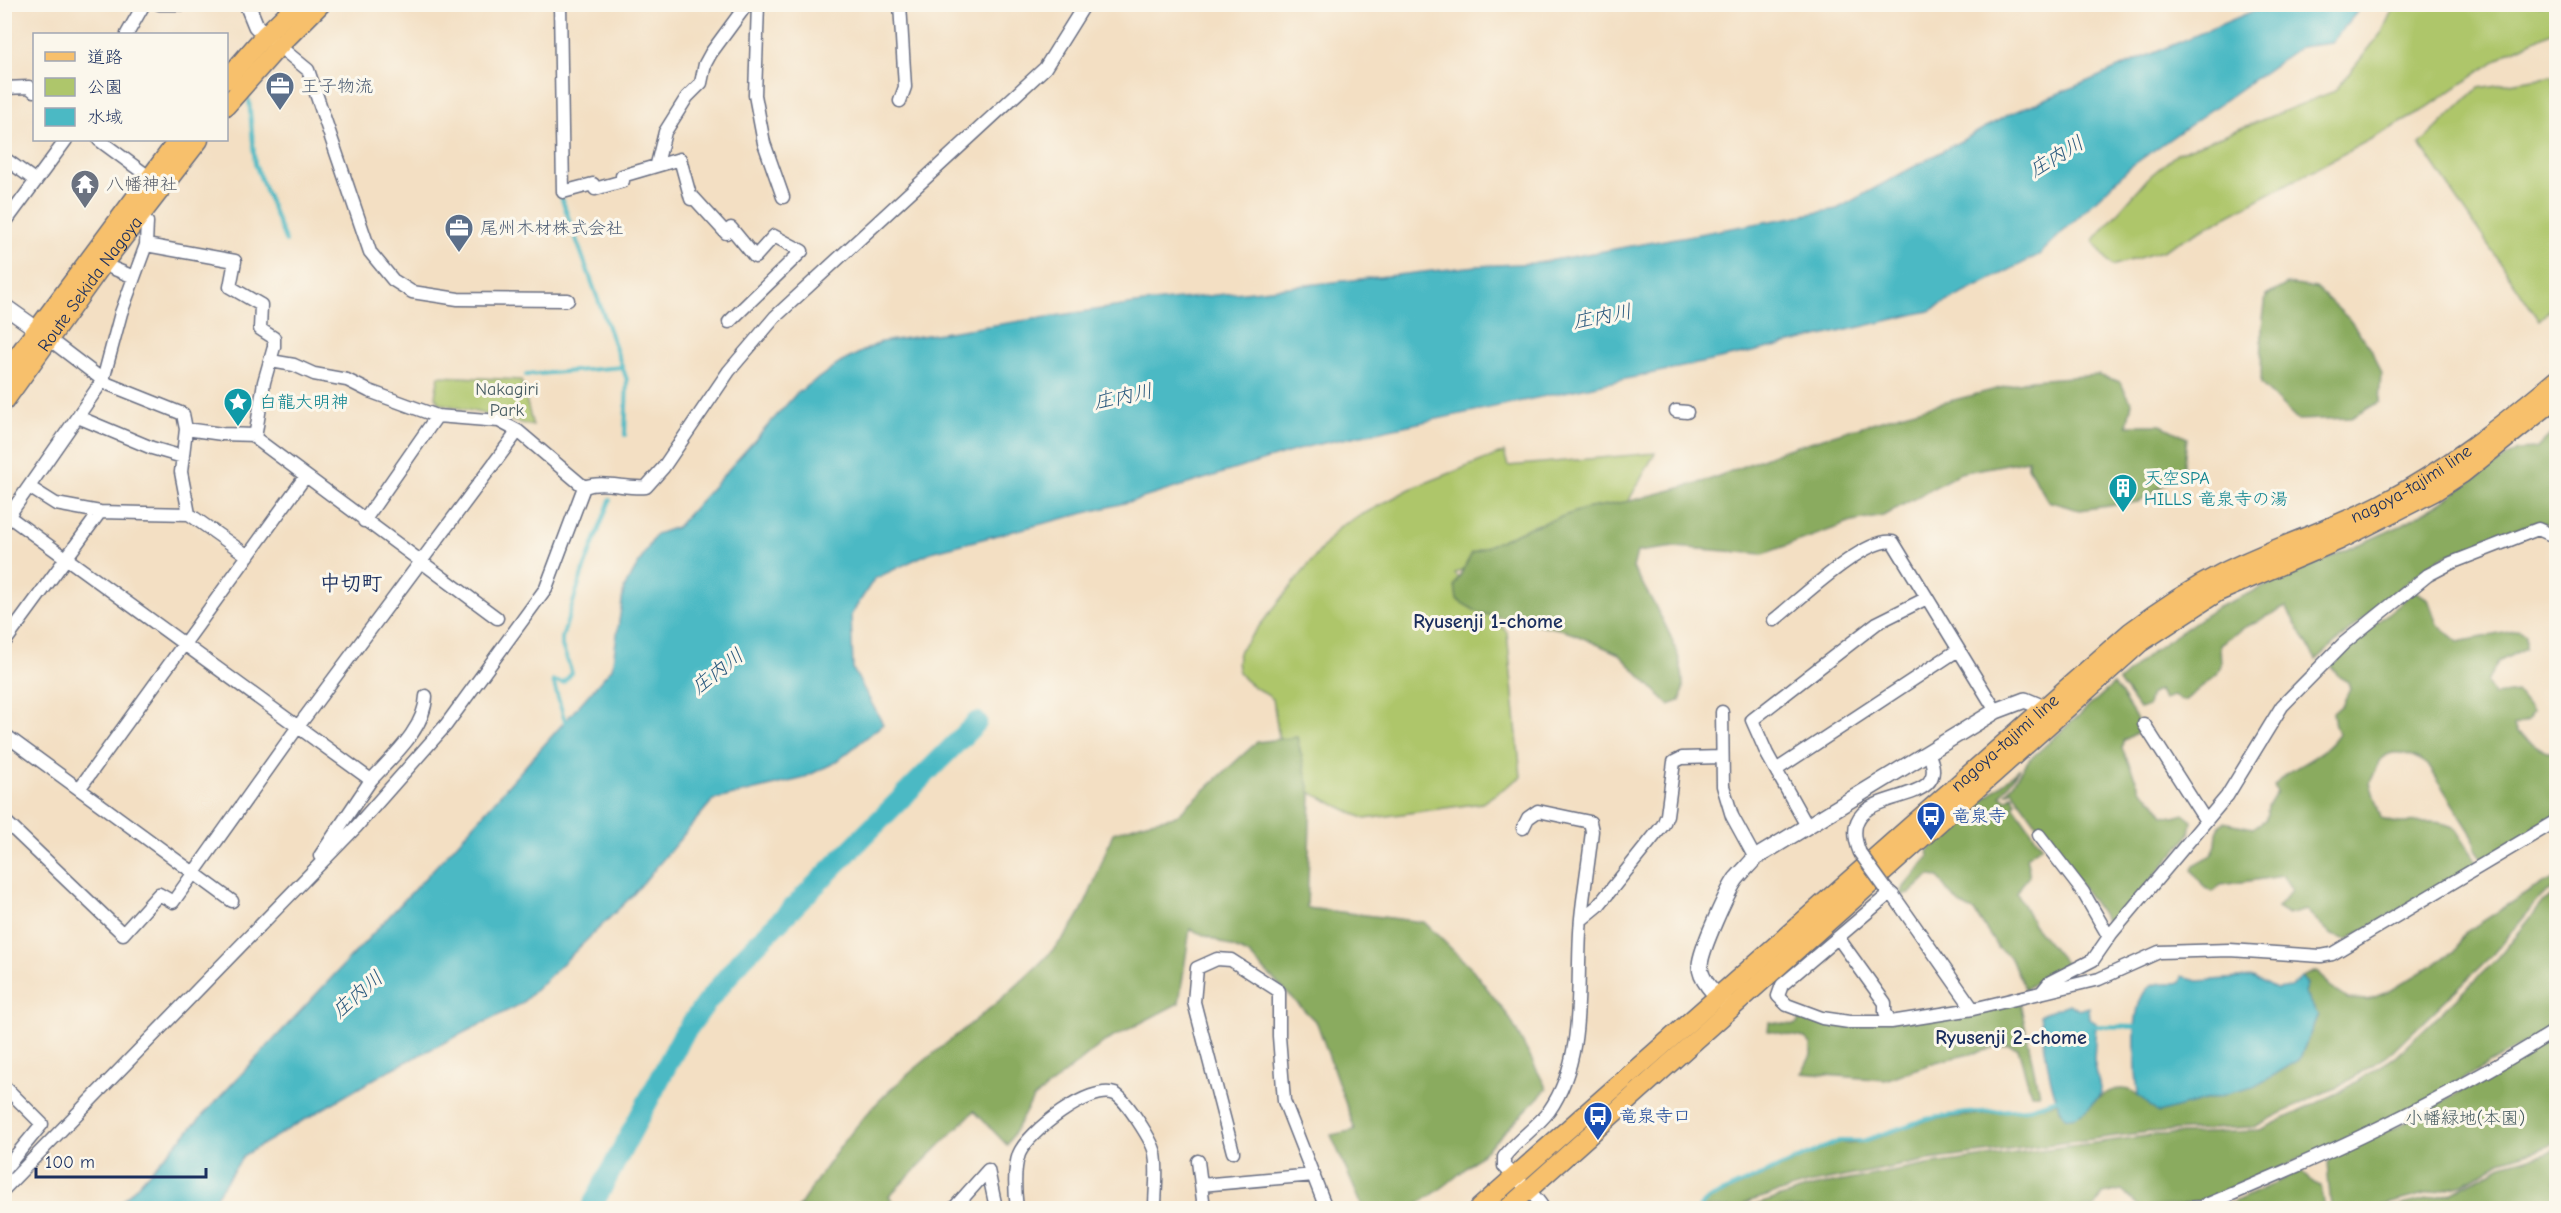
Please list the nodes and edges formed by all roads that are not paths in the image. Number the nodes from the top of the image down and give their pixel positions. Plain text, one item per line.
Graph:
1 (144, 4) edge
2 (183, 4) edge
3 (247, 4) edge
4 (297, 4) edge
5 (321, 4) edge
6 (560, 4) edge
7 (747, 4) edge
8 (758, 4) edge
9 (900, 4) edge
10 (1074, 4) edge
11 (1085, 4) edge
12 (161, 5) edge
13 (178, 5) edge
14 (1071, 25) junction
15 (128, 33) edge
16 (272, 40) junction
17 (228, 78) edge
18 (4, 88) edge
19 (33, 90) edge
20 (900, 101) dead end
21 (228, 103) edge
22 (65, 141) edge
23 (100, 141) edge
24 (177, 141) edge
25 (198, 141) edge
26 (4, 158) edge
27 (657, 164) junction
28 (149, 177) junction
29 (36, 182) junction
30 (783, 196) dead end
31 (141, 218) junction
32 (4, 224) edge
33 (146, 245) junction
34 (112, 268) dead end
35 (134, 277) junction
36 (568, 300) dead end
37 (4, 306) edge
38 (729, 322) dead end
39 (44, 336) junction
40 (271, 362) junction
41 (4, 374) edge
42 (103, 380) junction
43 (2556, 380) edge
44 (2556, 399) edge
45 (4, 402) edge
46 (437, 416) junction
47 (78, 417) junction
48 (186, 429) junction
49 (518, 431) junction
50 (255, 435) junction
51 (183, 457) junction
52 (305, 477) junction
53 (29, 487) junction
54 (584, 487) junction
55 (100, 512) junction
56 (189, 513) junction
57 (6, 517) edge
58 (364, 521) junction
59 (2556, 537) edge
60 (248, 556) junction
61 (67, 558) junction
62 (421, 563) junction
63 (1927, 598) junction
64 (497, 618) dead end
65 (1774, 620) dead end
66 (4, 643) edge
67 (182, 644) junction
68 (1958, 651) junction
69 (426, 696) dead end
70 (2044, 708) junction
71 (1996, 711) junction
72 (1722, 712) dead end
73 (2144, 723) dead end
74 (297, 728) junction
75 (4, 734) edge
76 (1929, 755) junction
77 (1722, 757) junction
78 (1776, 770) junction
79 (371, 780) junction
80 (79, 789) junction
81 (4, 820) edge
82 (2206, 821) junction
83 (2556, 821) edge
84 (1807, 826) junction
85 (1523, 828) dead end
86 (2039, 835) dead end
87 (1755, 858) junction
88 (194, 874) junction
89 (307, 876) junction
90 (1887, 892) junction
91 (232, 901) dead end
92 (1581, 920) junction
93 (2109, 937) junction
94 (1839, 939) junction
95 (2041, 993) junction
96 (1717, 996) junction
97 (1733, 1007) junction
98 (1973, 1009) junction
99 (1891, 1022) junction
100 (2556, 1030) edge
101 (4, 1086) edge
102 (1233, 1152) dead end
103 (1198, 1161) dead end
104 (4, 1170) edge
105 (1314, 1175) junction
106 (1515, 1177) junction
107 (1201, 1185) junction
108 (4, 1189) edge
109 (1527, 1191) junction
110 (954, 1209) edge
111 (996, 1209) edge
112 (1017, 1209) edge
113 (1155, 1209) edge
114 (1204, 1209) edge
115 (1326, 1209) edge
116 (1479, 1209) edge
117 (1508, 1209) edge
118 (1543, 1209) edge
119 (2186, 1209) edge

1 - 15 street
2 - 13 street
3 - 16 street
4 - 16 main road
5 - 16 main road
6 - 27 street
7 - 27 street
8 - 30 street
9 - 20 street
10 - 14 street
11 - 14 street
12 - 13 street
14 - 54 street
16 - 17 main road
16 - 21 main road
16 - 36 street
18 - 19 street
22 - 29 street
23 - 28 street
24 - 28 main road, Route Sekida Nagoya
25 - 31 main road, Route Sekida Nagoya
26 - 29 street
27 - 38 street
28 - 39 main road, Route Sekida Nagoya
29 - 32 street
31 - 33 street
31 - 39 main road, Route Sekida Nagoya
33 - 35 street
33 - 40 street
34 - 35 street
35 - 42 street
37 - 39 street
39 - 41 main road, Route Sekida Nagoya
39 - 42 street
39 - 45 main road, Route Sekida Nagoya
40 - 46 street
40 - 50 street
42 - 47 street
42 - 48 street
43 - 70 main road, nagoya-tajimi line
44 - 97 main road, nagoya-tajimi line
46 - 49 street
46 - 58 street
47 - 51 street
47 - 53 street
48 - 50 street
48 - 51 street
49 - 54 street
49 - 62 street
50 - 52 street
51 - 56 street
52 - 58 street
52 - 60 street
53 - 55 street
53 - 57 street
54 - 89 street
55 - 56 street
55 - 61 street
56 - 60 street
57 - 61 street
58 - 62 street
59 - 82 street
60 - 67 street
61 - 66 street
61 - 67 street
62 - 64 street
62 - 74 street
63 - 65 street
63 - 68 street
63 - 78 street
67 - 74 street
67 - 80 street
68 - 71 street
68 - 78 street
69 - 79 street
70 - 71 street
70 - 96 main road, nagoya-tajimi line
71 - 76 street
72 - 77 street
73 - 82 street
74 - 79 street
74 - 88 street
75 - 80 street
76 - 84 street
76 - 90 street, bridge
77 - 87 street
77 - 92 street
78 - 84 street
79 - 89 street
80 - 88 street
81 - 88 street
82 - 93 street
83 - 95 street
84 - 87 street
85 - 92 street
86 - 93 street
87 - 96 street
88 - 91 street
89 - 108 street
90 - 94 street
90 - 98 street
92 - 106 street
93 - 95 street
94 - 99 street
94 - 99 street
95 - 98 street
96 - 97 street
96 - 106 main road, nagoya-tajimi line
97 - 109 main road, nagoya-tajimi line
98 - 99 street
100 - 119 street
101 - 104 street
102 - 105 street
103 - 107 street
105 - 107 street
105 - 115 street
106 - 109 street
106 - 116 main road, nagoya-tajimi line
107 - 114 street
109 - 117 main road, nagoya-tajimi line
109 - 118 street
110 - 111 street
112 - 113 street

